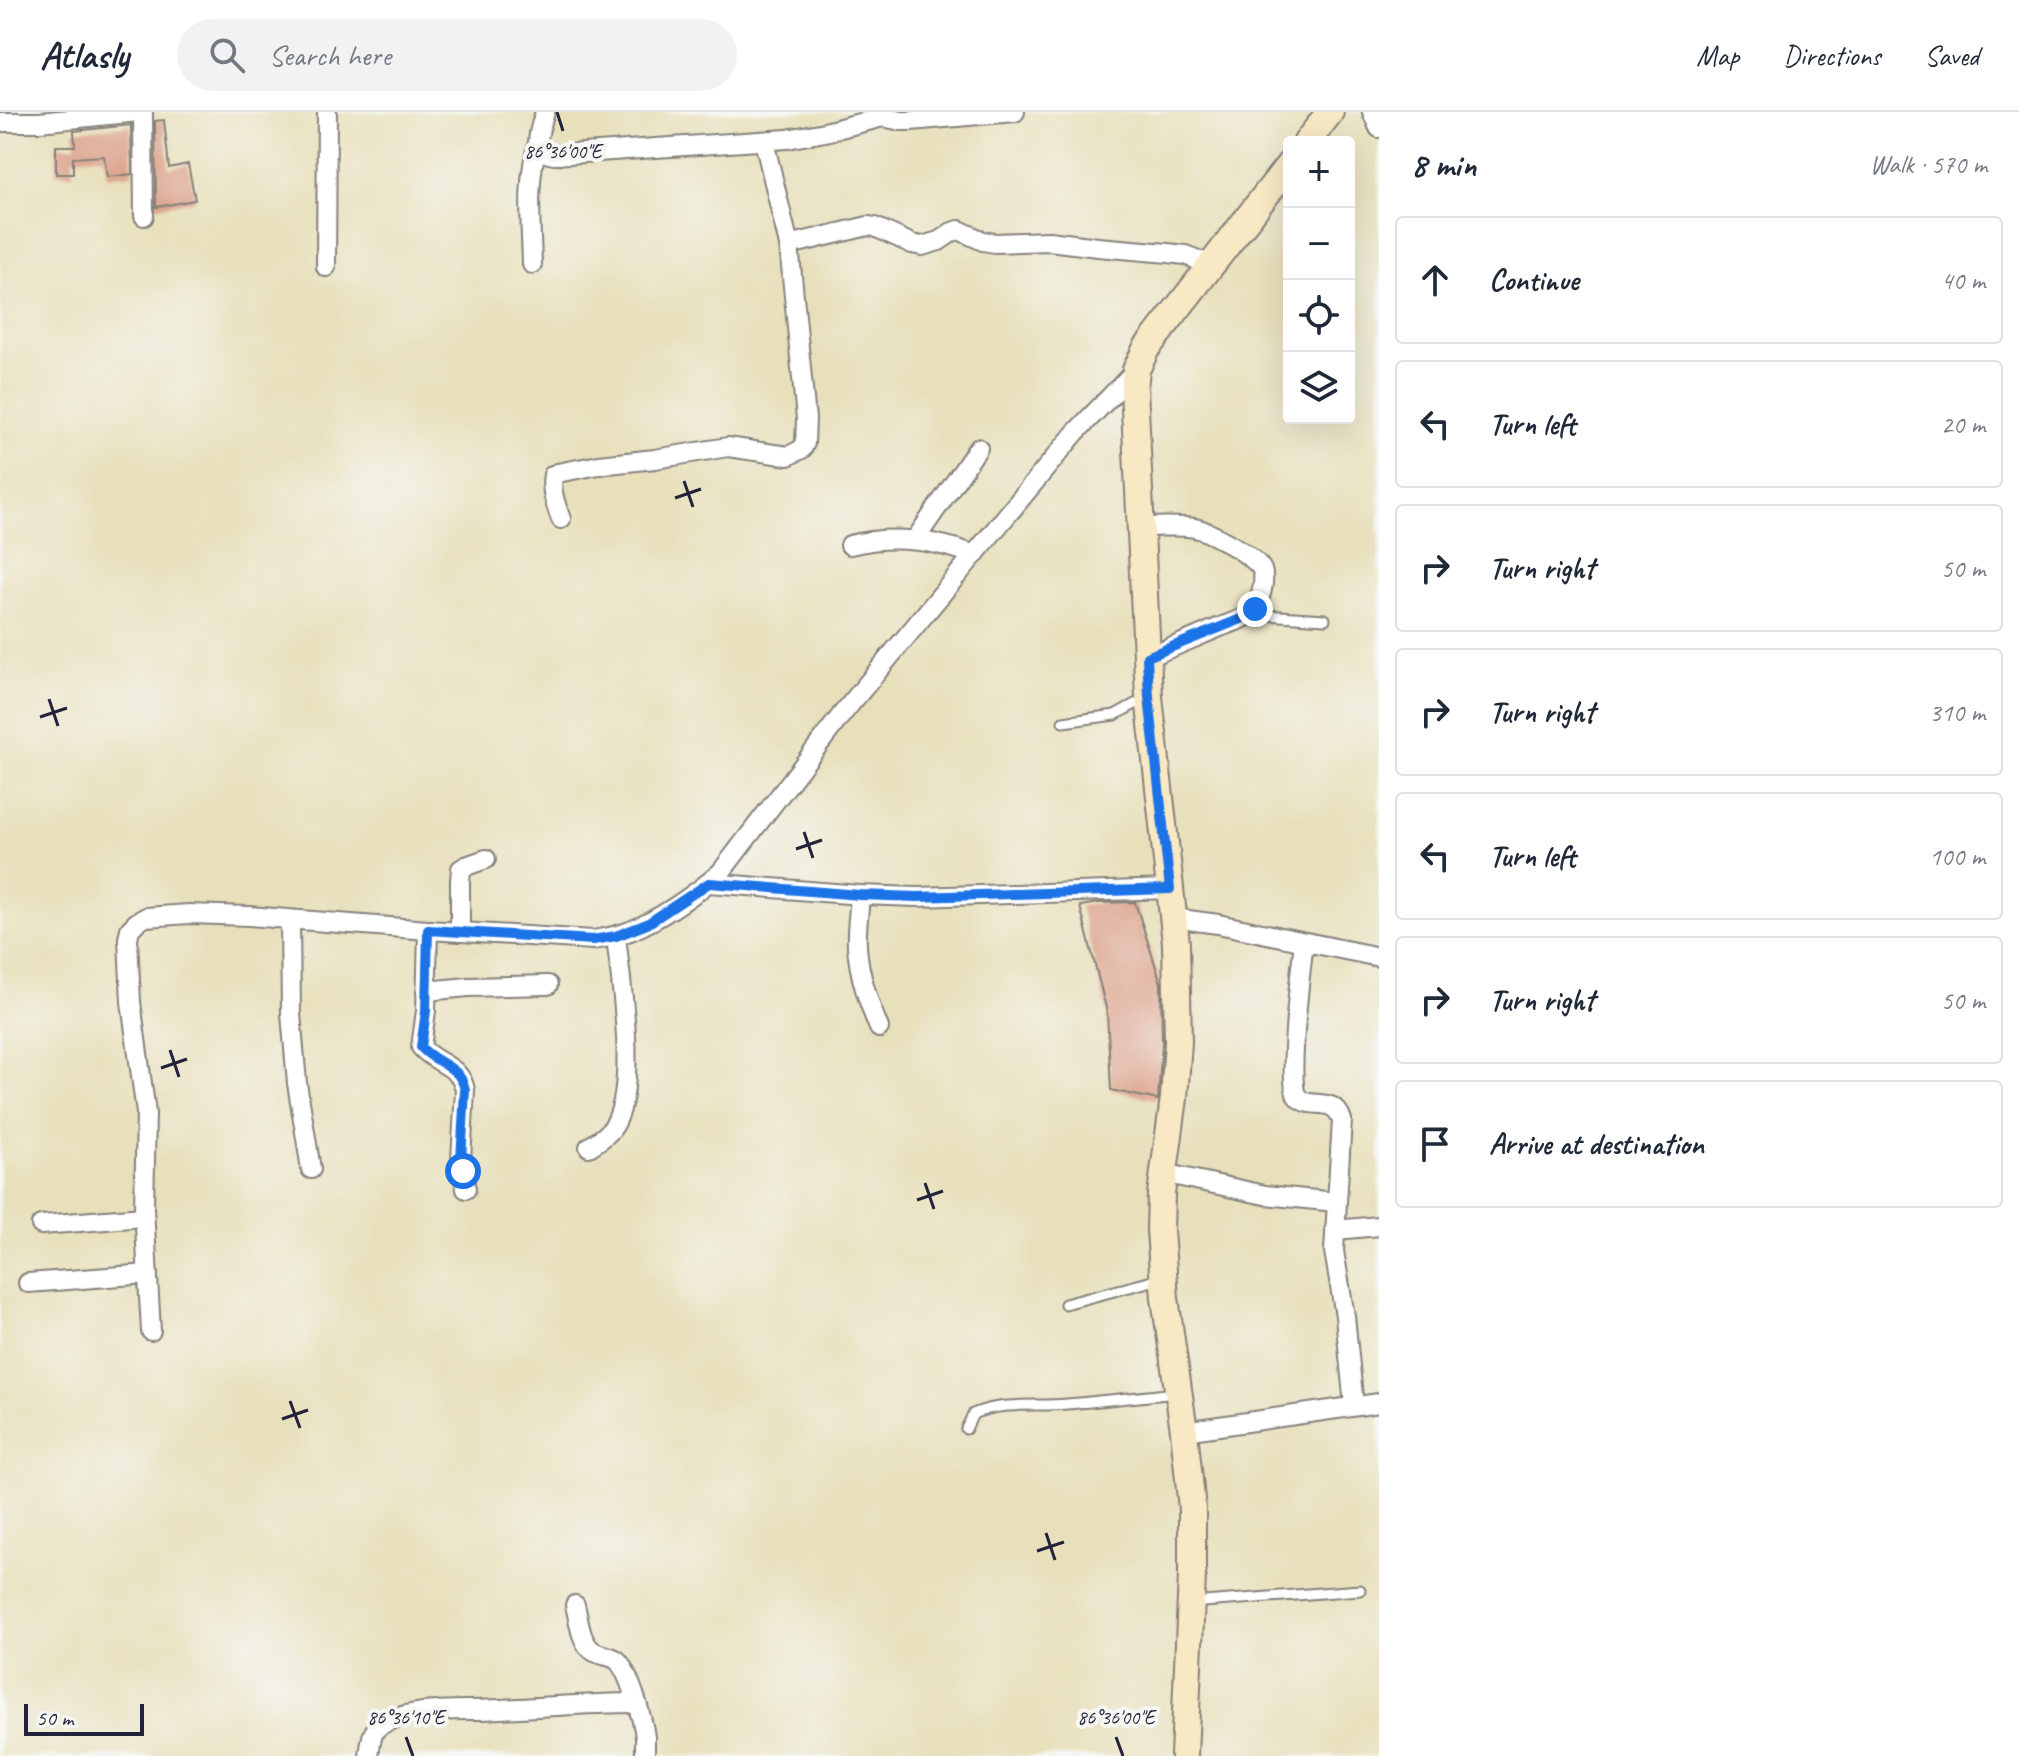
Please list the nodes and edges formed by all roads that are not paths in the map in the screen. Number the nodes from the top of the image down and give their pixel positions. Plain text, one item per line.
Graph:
1 (141, 112) edge
2 (327, 112) edge
3 (545, 112) edge
4 (1015, 112) edge
5 (1330, 112) edge
6 (1372, 112) edge
7 (104, 114) edge
8 (0, 122) edge
9 (1379, 128) edge
10 (1312, 136) edge
11 (764, 141) junction
12 (538, 143) junction
13 (1283, 173) edge
14 (144, 216) dead end
15 (789, 245) junction
16 (532, 264) dead end
17 (1211, 265) junction
18 (326, 267) dead end
19 (1136, 370) junction
20 (978, 448) dead end
21 (561, 519) dead end
22 (1140, 527) junction
23 (915, 540) junction
24 (850, 545) dead end
25 (975, 555) junction
26 (1250, 614) junction
27 (1325, 619) dead end
28 (1147, 657) junction
29 (1149, 697) junction
30 (1063, 722) dead end
31 (486, 859) dead end
32 (709, 883) junction
33 (1170, 889) junction
34 (860, 895) junction
35 (1173, 918) junction
36 (290, 920) junction
37 (428, 930) junction
38 (460, 932) junction
39 (616, 936) junction
40 (1304, 942) junction
41 (1379, 957) edge
42 (548, 985) dead end
43 (426, 991) junction
44 (879, 1028) dead end
45 (589, 1147) dead end
46 (311, 1169) dead end
47 (1163, 1173) junction
48 (466, 1189) dead end
49 (1336, 1202) junction
50 (144, 1217) junction
51 (41, 1225) dead end
52 (1379, 1226) edge
53 (1335, 1230) junction
54 (148, 1274) junction
55 (1163, 1278) junction
56 (28, 1283) dead end
57 (1065, 1304) dead end
58 (151, 1331) dead end
59 (1178, 1393) junction
60 (1379, 1403) edge
61 (1354, 1406) junction
62 (966, 1429) dead end
63 (1184, 1431) junction
64 (1360, 1590) dead end
65 (1191, 1603) junction
66 (575, 1605) dead end
67 (637, 1703) junction
68 (369, 1756) edge
69 (645, 1756) edge
70 (1184, 1756) edge

1 - 7 street
1 - 14 street
2 - 18 street
3 - 12 street
4 - 11 street
5 - 10 main road
6 - 9 street
7 - 8 street
11 - 12 street
11 - 15 street
12 - 16 street
13 - 17 main road
15 - 17 street
15 - 21 street
17 - 19 main road
19 - 22 main road
19 - 25 street
20 - 23 street
22 - 26 street
22 - 28 main road
23 - 24 street
23 - 25 street
25 - 32 street
26 - 27 lane
26 - 28 street
28 - 29 main road
29 - 30 lane
29 - 33 main road
31 - 38 street
32 - 34 street
32 - 39 street
33 - 34 street
33 - 35 main road
34 - 44 street
35 - 40 street
35 - 47 main road
36 - 37 street
36 - 46 street
36 - 50 street
37 - 38 street
37 - 43 street
38 - 39 street
39 - 45 street
40 - 41 street
40 - 49 street
42 - 43 street
43 - 48 street
47 - 49 street
47 - 55 main road
49 - 53 street
50 - 51 street
50 - 54 street
52 - 53 street
53 - 61 street
54 - 56 street
54 - 58 street
55 - 57 lane
55 - 59 main road
59 - 62 lane
59 - 63 main road
60 - 61 street
61 - 63 street
63 - 65 main road
64 - 65 lane
65 - 70 main road
66 - 67 street
67 - 68 street
67 - 69 street

